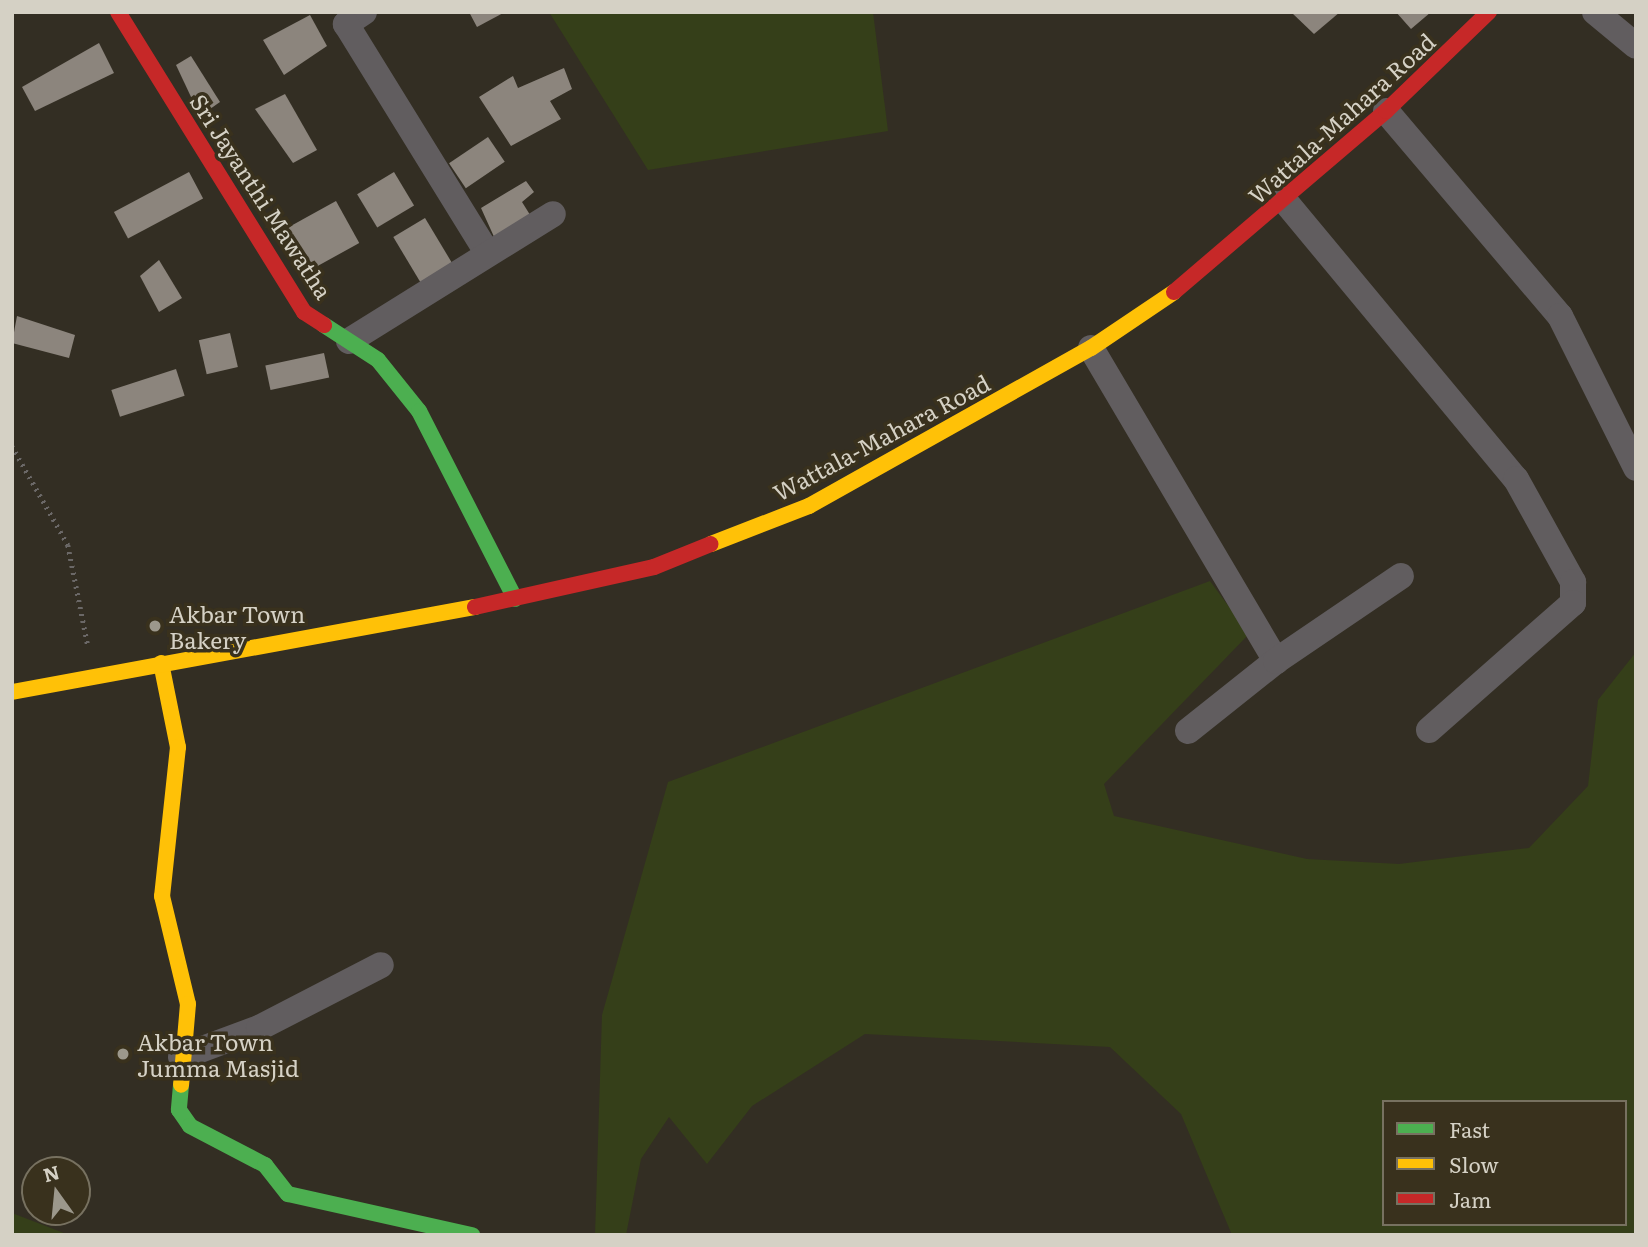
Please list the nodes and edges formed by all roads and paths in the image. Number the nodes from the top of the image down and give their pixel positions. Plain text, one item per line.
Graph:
1 (118, 12) edge
2 (363, 12) edge
3 (1489, 12) edge
4 (1595, 12) edge
5 (1636, 46) edge
6 (1386, 111) junction
7 (1284, 200) junction
8 (553, 214) dead end
9 (488, 254) junction
10 (349, 341) junction
11 (1091, 348) junction
12 (12, 446) edge
13 (1636, 468) edge
14 (1401, 576) dead end
15 (515, 599) junction
16 (1276, 661) junction
17 (161, 663) junction
18 (94, 676) junction
19 (12, 692) edge
20 (1188, 730) dead end
21 (1429, 730) dead end
22 (381, 965) dead end
23 (181, 1057) junction
24 (471, 1235) edge

1 - 10 main road, Sri Jayanthi Mawatha
2 - 9 street
3 - 6 main road, Wattala-Mahara Road
4 - 5 street
6 - 7 main road, Wattala-Mahara Road
6 - 13 street
7 - 11 main road, Wattala-Mahara Road
7 - 21 street
8 - 9 street
9 - 10 street
10 - 15 main road, Sri Jayanthi Mawatha
11 - 15 main road, Wattala-Mahara Road
11 - 16 street
12 - 18 path
14 - 16 street
15 - 17 main road, Wattala-Mahara Road
16 - 20 street
17 - 18 main road, Wattala-Mahara Road
17 - 23 main road
18 - 19 main road, Wattala-Mahara Road
22 - 23 street
23 - 24 main road

